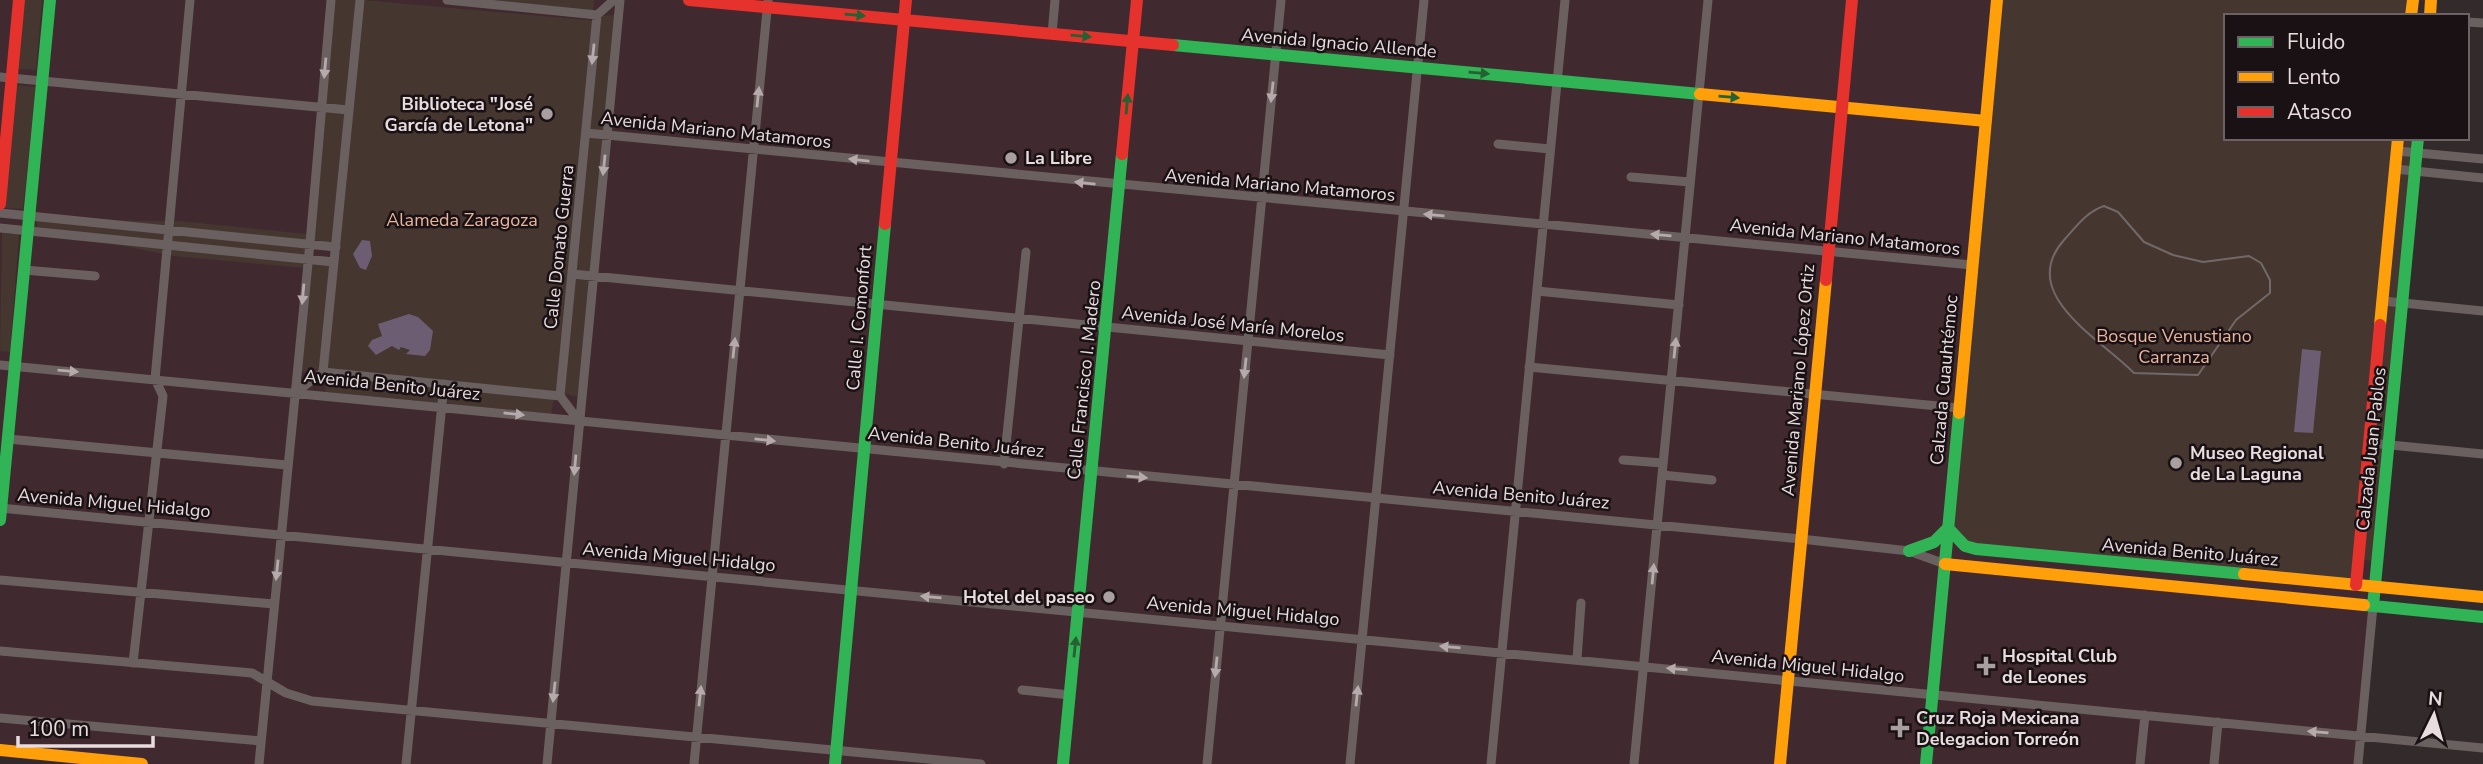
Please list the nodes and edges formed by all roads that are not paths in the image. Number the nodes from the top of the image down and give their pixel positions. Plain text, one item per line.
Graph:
1 (19, 0) edge
2 (50, 0) edge
3 (190, 0) edge
4 (331, 0) edge
5 (360, 0) edge
6 (447, 0) edge
7 (614, 0) edge
8 (620, 0) edge
9 (689, 0) edge
10 (906, 0) edge
11 (1055, 0) edge
12 (1137, 0) edge
13 (1281, 0) edge
14 (1424, 0) edge
15 (1565, 0) edge
16 (1708, 0) edge
17 (1852, 0) edge
18 (1997, 0) edge
19 (482, 2) edge
20 (768, 4) edge
21 (597, 15) junction
22 (904, 20) junction
23 (1052, 34) junction
24 (1133, 41) junction
25 (1275, 54) junction
26 (1418, 68) junction
27 (6, 77) edge
28 (42, 81) junction
29 (1557, 81) junction
30 (182, 94) junction
31 (1699, 94) junction
32 (321, 107) junction
33 (1842, 107) junction
34 (349, 110) junction
35 (1986, 121) junction
36 (586, 133) junction
37 (607, 135) junction
38 (2418, 140) edge
39 (1498, 144) dead end
40 (2397, 144) edge
41 (1550, 149) junction
42 (753, 150) junction
43 (2417, 153) junction
44 (2483, 159) edge
45 (891, 163) junction
46 (2395, 169) junction
47 (2415, 171) junction
48 (1631, 177) dead end
49 (2483, 178) edge
50 (1690, 182) junction
51 (1120, 186) junction
52 (1261, 199) junction
53 (0, 204) edge
54 (1404, 212) junction
55 (0, 213) edge
56 (29, 216) junction
57 (1543, 224) junction
58 (0, 228) edge
59 (169, 229) junction
60 (28, 231) junction
61 (1685, 237) junction
62 (310, 243) junction
63 (168, 245) junction
64 (336, 247) junction
65 (1828, 250) junction
66 (1026, 252) dead end
67 (307, 259) junction
68 (334, 262) junction
69 (1972, 265) junction
70 (24, 270) junction
71 (572, 274) junction
72 (94, 276) dead end
73 (593, 276) junction
74 (740, 290) junction
75 (1537, 291) junction
76 (2383, 300) junction
77 (2403, 303) junction
78 (878, 304) junction
79 (1679, 305) junction
80 (2483, 311) edge
81 (1019, 318) junction
82 (1107, 327) junction
83 (1248, 341) junction
84 (1390, 355) junction
85 (0, 365) edge
86 (15, 366) junction
87 (1530, 367) junction
88 (323, 372) junction
89 (155, 379) junction
90 (1671, 381) junction
91 (444, 384) junction
92 (295, 393) junction
93 (1815, 394) junction
94 (560, 396) junction
95 (442, 407) junction
96 (1959, 408) junction
97 (579, 421) junction
98 (726, 436) junction
99 (8, 439) junction
100 (2370, 443) junction
101 (2390, 445) junction
102 (864, 450) junction
103 (157, 453) junction
104 (2483, 454) edge
105 (1623, 460) dead end
106 (1663, 463) junction
107 (1004, 464) junction
108 (288, 465) junction
109 (1093, 473) junction
110 (1662, 475) junction
111 (1712, 480) dead end
112 (1234, 486) junction
113 (1377, 499) junction
114 (0, 512) edge
115 (1516, 513) junction
116 (149, 522) junction
117 (1657, 526) junction
118 (1948, 528) junction
119 (281, 535) junction
120 (1801, 539) junction
121 (428, 549) junction
122 (1909, 551) junction
123 (567, 562) junction
124 (1945, 564) junction
125 (2161, 566) junction
126 (712, 576) junction
127 (0, 580) edge
128 (2159, 585) junction
129 (2356, 585) junction
130 (2375, 587) junction
131 (851, 590) junction
132 (141, 593) junction
133 (2483, 597) edge
134 (1581, 603) dead end
135 (274, 604) junction
136 (2374, 606) junction
137 (1079, 611) junction
138 (2483, 615) edge
139 (1220, 625) junction
140 (1363, 639) junction
141 (0, 651) edge
142 (1502, 652) junction
143 (1577, 659) junction
144 (133, 663) junction
145 (1644, 666) junction
146 (1788, 679) junction
147 (267, 681) junction
148 (1022, 690) dead end
149 (1070, 695) junction
150 (1933, 695) junction
151 (412, 710) junction
152 (2145, 715) junction
153 (0, 718) edge
154 (2218, 722) junction
155 (551, 723) junction
156 (2361, 736) junction
157 (696, 737) junction
158 (261, 741) junction
159 (2483, 748) edge
160 (0, 750) edge
161 (836, 757) edge
162 (142, 764) edge
163 (259, 764) edge
164 (407, 764) edge
165 (547, 764) edge
166 (694, 764) edge
167 (981, 764) edge
168 (1063, 764) edge
169 (1207, 764) edge
170 (1350, 764) edge
171 (1491, 764) edge
172 (1634, 764) edge
173 (1780, 764) edge
174 (1926, 764) edge
175 (2140, 764) edge
176 (2214, 764) edge
177 (2358, 764) edge

1 - 27 main road
2 - 28 main road
3 - 30 street
4 -> 32 street
5 - 34 street
6 - 19 street
7 - 21 street
8 - 37 street, Calle Donato Guerra
9 - 20 main road, Avenida Ignacio Allende
10 - 22 main road, Calle I. Comonfort
11 - 23 street
12 - 24 main road, Calle Francisco I. Madero
13 - 25 street
14 - 26 street
15 - 29 street
16 - 31 street
17 - 33 main road, Avenida Mariano López Ortiz
18 - 35 main road, Calzada Cuauhtémoc
19 - 21 street
20 -> 22 main road, Avenida Ignacio Allende
42 -> 20 street
21 -> 36 street, Calle Donato Guerra
22 - 23 main road, Avenida Ignacio Allende
22 - 45 main road, Calle I. Comonfort
23 -> 24 main road, Avenida Ignacio Allende
24 - 25 main road, Avenida Ignacio Allende
51 -> 24 main road, Calle Francisco I. Madero
25 - 26 main road, Avenida Ignacio Allende
25 -> 52 street
26 -> 29 main road, Avenida Ignacio Allende
26 - 54 street
27 - 28 street
27 - 53 main road
28 - 30 street
28 - 56 main road
29 - 31 main road, Avenida Ignacio Allende
29 - 41 street
30 - 32 street
30 - 59 street
31 -> 33 main road, Avenida Ignacio Allende
31 - 50 street
32 - 34 street
32 - 62 street
33 - 35 main road, Avenida Ignacio Allende
33 - 65 main road, Avenida Mariano López Ortiz
34 - 64 street
35 - 69 main road, Calzada Cuauhtémoc
36 - 37 street, Avenida Mariano Matamoros
36 - 71 street, Calle Donato Guerra
37 - 42 street, Avenida Mariano Matamoros
37 -> 73 street, Calle Donato Guerra
38 - 43 main road, Calzada Juan Pablos
39 - 41 street
40 - 43 street
40 - 46 main road, Calzada Juan Pablos
41 - 57 street
45 -> 42 street, Avenida Mariano Matamoros
42 - 74 street
43 - 44 street
43 - 47 main road, Calzada Juan Pablos
51 -> 45 street, Avenida Mariano Matamoros
45 - 78 main road, Calle I. Comonfort
46 - 47 street
46 - 76 main road, Calzada Juan Pablos
47 - 49 street
47 - 77 main road, Calzada Juan Pablos
48 - 50 street
50 - 61 street
51 - 52 street, Avenida Mariano Matamoros
51 - 82 main road, Calle Francisco I. Madero
52 - 54 street, Avenida Mariano Matamoros
52 - 83 street
57 -> 54 street, Avenida Mariano Matamoros
54 - 84 street
55 - 56 street
56 - 59 street
56 - 60 main road
61 -> 57 street, Avenida Mariano Matamoros
57 - 75 street
58 - 60 street
59 - 62 street
59 - 63 street
60 - 63 street
60 - 70 main road
61 - 65 street, Avenida Mariano Matamoros
61 - 79 street
62 - 64 street
62 - 67 street
63 - 67 street
63 - 89 street
64 - 68 street
65 - 69 street, Avenida Mariano Matamoros
65 - 93 main road, Avenida Mariano López Ortiz
66 - 81 street
67 - 68 street
67 -> 92 street
68 - 88 street
69 - 96 main road, Calzada Cuauhtémoc
70 - 72 street
70 - 86 main road
71 - 73 street, Avenida José María Morelos
71 - 94 street, Calle Donato Guerra
73 - 74 street, Avenida José María Morelos
73 - 97 street, Calle Donato Guerra
74 - 78 street, Avenida José María Morelos
98 -> 74 street
75 - 79 street
75 - 87 street
76 - 77 street
76 - 100 main road, Calzada Juan Pablos
77 - 80 street
77 - 101 main road, Calzada Juan Pablos
78 - 81 street, Avenida José María Morelos
78 - 102 main road, Calle I. Comonfort
90 -> 79 street
81 - 82 street, Avenida José María Morelos
81 - 107 street
82 - 83 street, Avenida José María Morelos
82 - 109 main road, Calle Francisco I. Madero
83 - 84 street, Avenida José María Morelos
83 -> 112 street
84 - 113 street
85 - 86 street, Avenida Benito Juárez
86 -> 89 street, Avenida Benito Juárez
86 - 99 main road
87 - 90 street
87 - 115 street
88 - 91 street
88 - 92 street
89 - 92 street, Avenida Benito Juárez
89 - 103 street
90 - 93 street
90 - 106 street
91 - 94 street
91 - 95 street
92 - 95 street, Avenida Benito Juárez
92 - 108 street
93 - 96 street
93 - 120 main road, Avenida Mariano López Ortiz
94 - 97 street
95 -> 97 street, Avenida Benito Juárez
95 - 121 street
96 - 118 main road, Calzada Cuauhtémoc
97 - 98 street, Avenida Benito Juárez
97 -> 123 street, Calle Donato Guerra
98 -> 102 street, Avenida Benito Juárez
98 - 126 street
99 - 103 street
99 - 114 main road
100 - 101 street
100 - 129 main road, Calzada Juan Pablos
101 - 104 street
101 - 130 main road, Calzada Juan Pablos
102 - 107 street, Avenida Benito Juárez
102 - 131 main road, Calle I. Comonfort
103 - 108 street
103 - 116 street
105 - 106 street
106 - 110 street
107 - 109 street, Avenida Benito Juárez
108 - 119 street
109 -> 112 street, Avenida Benito Juárez
109 - 137 main road, Calle Francisco I. Madero
110 - 111 street
110 - 117 street
112 - 113 street, Avenida Benito Juárez
112 - 139 street
113 - 115 street, Avenida Benito Juárez
113 - 140 street
114 - 116 street, Avenida Miguel Hidalgo
115 - 117 street, Avenida Benito Juárez
115 - 142 street
116 - 119 street, Avenida Miguel Hidalgo
116 - 132 street
117 - 120 street, Avenida Benito Juárez
145 -> 117 street
118 - 122 main road
118 - 124 main road, Calzada Cuauhtémoc
118 - 125 main road, Avenida Benito Juárez
119 - 121 street, Avenida Miguel Hidalgo
119 -> 135 street
120 - 122 street, Avenida Benito Juárez
120 - 146 main road, Avenida Mariano López Ortiz
121 - 123 street, Avenida Miguel Hidalgo
121 - 151 street
122 - 124 street, Avenida Benito Juárez
123 - 126 street, Avenida Miguel Hidalgo
123 -> 155 street, Calle Donato Guerra
124 - 128 main road, Avenida Benito Juárez
124 - 150 main road, Calzada Cuauhtémoc
125 - 128 main road
125 - 129 main road, Avenida Benito Juárez
126 - 131 street, Avenida Miguel Hidalgo
157 -> 126 street
127 - 132 street
128 - 136 main road, Avenida Benito Juárez
129 - 130 main road, Avenida Benito Juárez
130 - 133 main road, Avenida Benito Juárez
130 - 136 main road, Calzada Juan Pablos
137 -> 131 street, Avenida Miguel Hidalgo
131 - 161 main road, Calle I. Comonfort
132 - 135 street
132 - 144 street
134 - 143 street
135 - 147 street
136 - 138 main road, Avenida Benito Juárez
136 - 156 street, Calzada Juan Pablos
137 - 139 street, Avenida Miguel Hidalgo
149 -> 137 main road, Calle Francisco I. Madero
139 - 140 street, Avenida Miguel Hidalgo
139 -> 169 street
142 -> 140 street, Avenida Miguel Hidalgo
170 -> 140 street
141 - 144 street
142 - 143 street, Avenida Miguel Hidalgo
142 - 171 street
143 - 145 street, Avenida Miguel Hidalgo
144 - 147 street
146 -> 145 street, Avenida Miguel Hidalgo
145 - 172 street
146 - 150 street, Avenida Miguel Hidalgo
146 - 173 main road, Avenida Mariano López Ortiz
147 - 151 street
147 - 158 street
148 - 149 street
149 - 168 main road, Calle Francisco I. Madero
150 - 152 street, Avenida Miguel Hidalgo
150 - 174 main road, Calzada Cuauhtémoc
151 - 155 street
151 - 164 street
152 - 154 street, Avenida Miguel Hidalgo
152 - 175 street
153 - 158 street
156 -> 154 street, Avenida Miguel Hidalgo
154 - 176 street
155 - 157 street
155 - 165 street, Calle Donato Guerra
156 - 159 street, Avenida Miguel Hidalgo
156 - 177 street, Calzada Juan Pablos
157 - 161 street
157 - 166 street
158 - 163 street
160 - 162 main road
161 - 167 street

